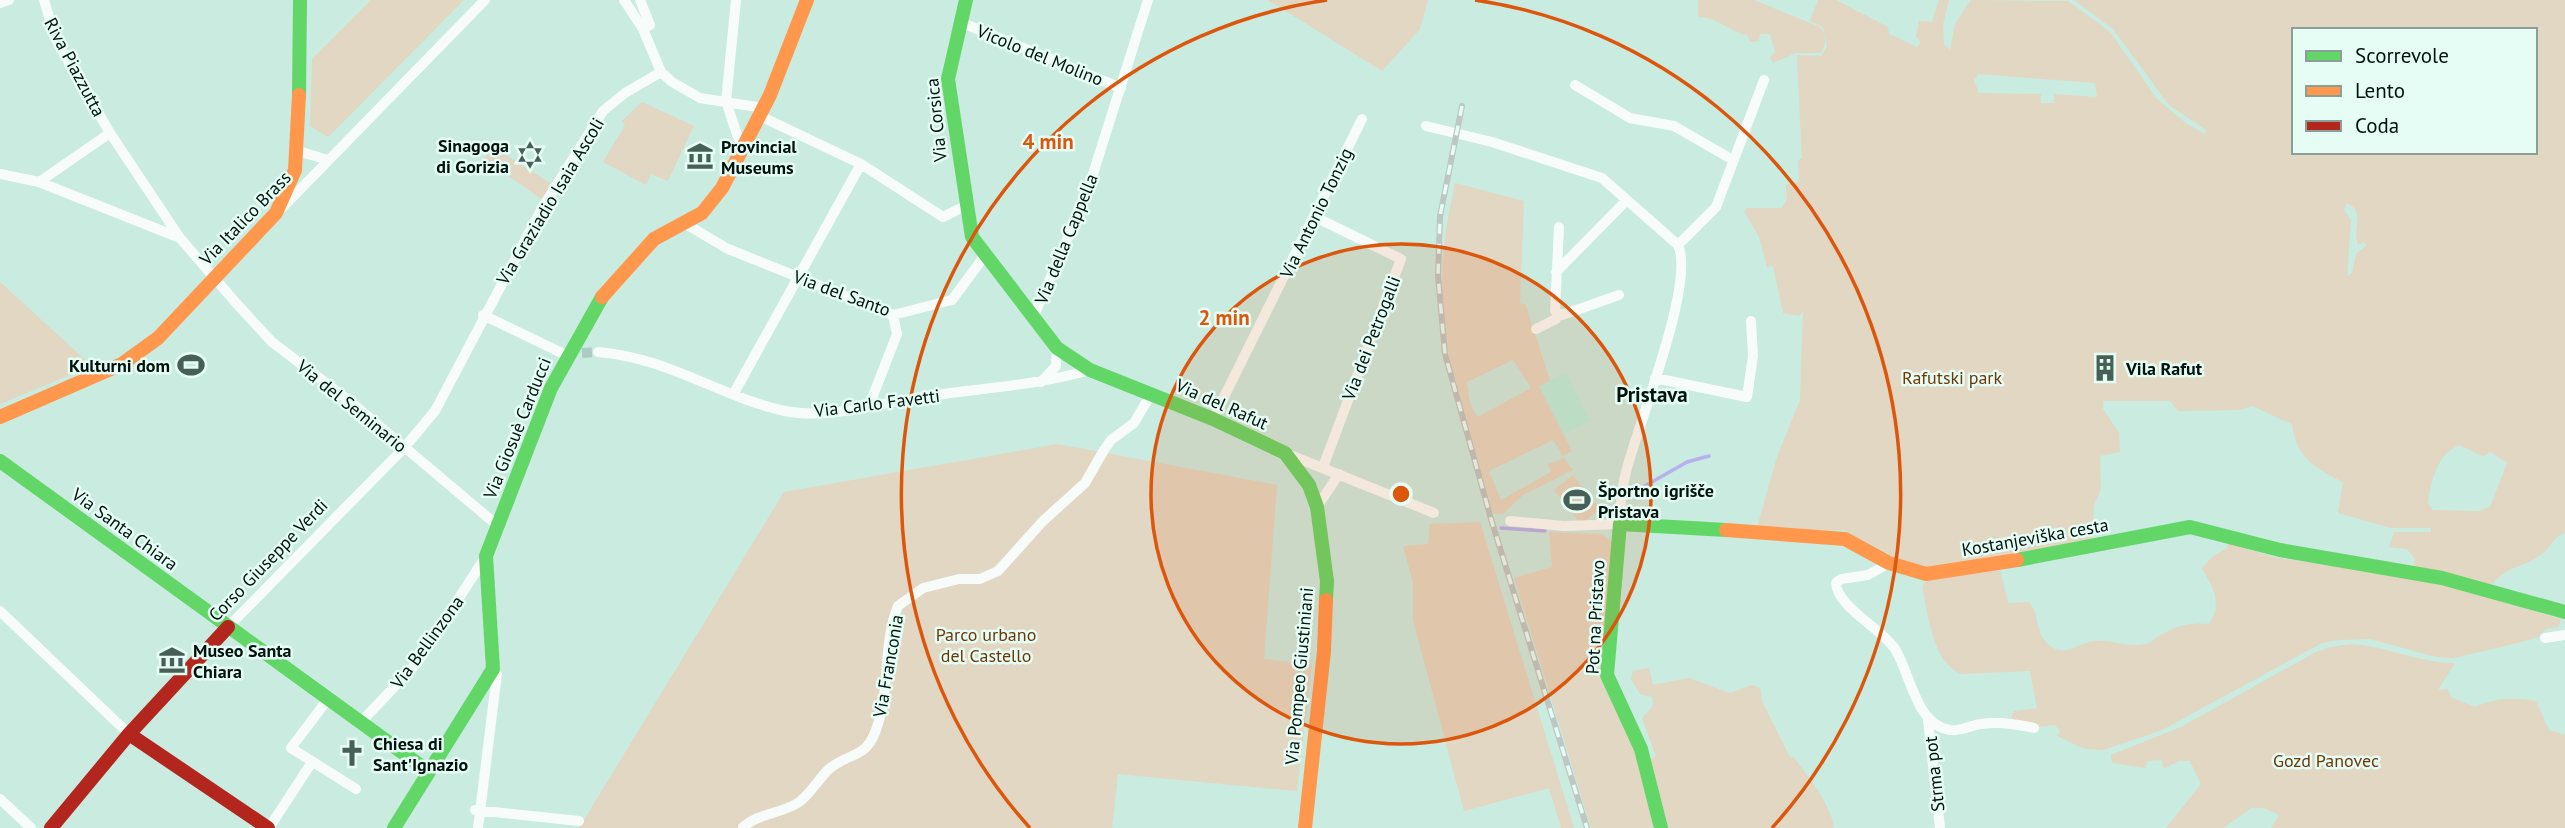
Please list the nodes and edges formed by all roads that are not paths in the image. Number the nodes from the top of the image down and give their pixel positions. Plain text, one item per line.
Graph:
1 (9, 0) edge
2 (44, 0) edge
3 (300, 0) edge
4 (485, 0) edge
5 (624, 0) edge
6 (639, 0) edge
7 (736, 0) edge
8 (807, 0) edge
9 (966, 0) edge
10 (1148, 0) edge
11 (0, 3) edge
12 (960, 22) junction
13 (643, 29) junction
14 (661, 72) junction
15 (1765, 80) dead end
16 (1575, 85) dead end
17 (1121, 88) junction
18 (726, 101) junction
19 (762, 112) junction
20 (1362, 119) dead end
21 (1426, 127) dead end
22 (110, 133) junction
23 (742, 150) junction
24 (298, 151) junction
25 (328, 160) junction
26 (1733, 160) junction
27 (860, 164) junction
28 (0, 174) edge
29 (39, 182) junction
30 (1626, 201) junction
31 (965, 206) junction
32 (276, 213) junction
33 (1315, 217) junction
34 (684, 223) junction
35 (1559, 227) dead end
36 (972, 237) joint
37 (180, 238) junction
38 (1678, 245) junction
39 (986, 254) junction
40 (1556, 272) junction
41 (216, 276) junction
42 (800, 278) junction
43 (1619, 295) dead end
44 (1558, 313) junction
45 (483, 315) junction
46 (893, 315) junction
47 (1033, 318) junction
48 (1751, 321) dead end
49 (1536, 329) dead end
50 (1057, 348) junction
51 (598, 352) tunnel mouth
52 (574, 353) junction
53 (1090, 370) junction
54 (1655, 378) junction
55 (1039, 384) junction
56 (734, 393) junction
57 (1151, 394) junction
58 (869, 406) junction
59 (0, 416) edge
60 (1213, 419) junction
61 (404, 448) junction
62 (1285, 453) junction
63 (0, 461) edge
64 (1323, 467) junction
65 (1339, 474) junction
66 (1317, 507) junction
67 (1434, 513) dead end
68 (1510, 521) dead end
69 (1620, 524) junction
70 (498, 526) junction
71 (486, 556) junction
72 (1889, 563) junction
73 (0, 611) edge
74 (2565, 612) edge
75 (228, 627) junction
76 (2565, 635) edge
77 (2545, 638) dead end
78 (493, 669) junction
79 (328, 699) junction
80 (1928, 720) junction
81 (361, 722) junction
82 (2034, 728) dead end
83 (130, 734) junction
84 (312, 762) junction
85 (432, 773) junction
86 (356, 789) dead end
87 (0, 799) edge
88 (477, 810) junction
89 (579, 821) dead end
90 (743, 827) edge
91 (32, 828) edge
92 (51, 828) edge
93 (269, 828) edge
94 (394, 828) edge
95 (478, 828) edge
96 (1305, 828) edge
97 (1661, 828) edge
98 (1940, 828) edge

1 - 11 street
2 - 22 street, Riva Piazzutta
3 - 24 main road
4 - 25 street, Via Italico Brass
5 - 13 street
6 - 13 street
7 - 18 street
8 - 19 main road, Via Giosuè Carducci
9 - 12 main road, Via Corsica
10 - 17 street, Via della Cappella
12 - 17 street, Vicolo del Molino
12 - 31 main road, Via Corsica
13 - 14 street
14 - 18 street
14 - 45 street, Via Graziadio Isaia Ascoli
15 - 26 street
16 - 26 street
17 - 47 street, Via della Cappella
18 - 19 street
18 - 23 street
19 - 23 main road, Via Giosuè Carducci
19 - 27 street
20 - 33 street, Via Antonio Tonzig
21 - 30 street
22 - 29 street
22 - 37 street, Riva Piazzutta
23 - 34 main road, Via Giosuè Carducci
24 - 25 street
24 - 32 main road
25 - 32 street, Via Italico Brass
26 - 38 street
27 - 31 street
27 - 42 street
28 - 29 street
29 - 37 street
30 - 38 street
30 - 40 street
31 - 36 main road, Via Corsica
32 - 41 main road, Via Italico Brass
33 - 60 street, Via Antonio Tonzig
33 - 64 street, Via dei Petrogalli
34 - 42 street, Via del Santo
34 - 52 main road, Via Giosuè Carducci
35 - 40 street
36 - 39 main road, Via del Rafut
37 - 41 street, Via del Seminario
38 - 54 street
39 - 46 street, Via del Santo
39 - 47 main road, Via del Rafut
40 - 44 street
41 - 59 main road, Via Italico Brass
41 - 61 street, Via del Seminario
42 - 46 street, Via del Santo
42 - 56 street
43 - 44 street
44 - 49 street
45 - 52 street
45 - 61 street, Via Graziadio Isaia Ascoli
46 - 58 street
47 - 50 main road, Via del Rafut
48 - 54 street
50 - 53 main road, Via del Rafut
50 - 55 street
51 - 56 street, Via Carlo Favetti
52 - 70 main road, Via Giosuè Carducci
53 - 55 street, Via Carlo Favetti
53 - 57 main road, Via del Rafut
54 - 69 street
55 - 58 street, Via Carlo Favetti
56 - 58 street, Via Carlo Favetti
57 - 60 main road, Via del Rafut
57 - 90 street, Via Franconia
60 - 62 main road, Via del Rafut
61 - 70 street, Via del Seminario
61 - 75 street, Corso Giuseppe Verdi
62 - 64 street, Via del Rafut
62 - 66 main road, Via Pompeo Giustiniani
63 - 75 main road, Via Santa Chiara
64 - 65 street, Via del Rafut
65 - 66 street
65 - 67 street, Via del Rafut
66 - 96 main road, Via Pompeo Giustiniani
68 - 69 street, Kostanjeviška cesta
69 - 72 main road, Kostanjeviška cesta
69 - 97 main road, Pot na Pristavo
70 - 71 main road, Via Giosuè Carducci
71 - 78 main road
71 - 81 street, Via Bellinzona
72 - 74 main road, Kostanjeviška cesta
72 - 80 street, Strma pot
73 - 83 street
75 - 79 main road, Via Santa Chiara
75 - 83 main road, Corso Giuseppe Verdi
76 - 77 street
78 - 85 main road
78 - 88 street
79 - 81 main road, Via Santa Chiara
79 - 84 street
80 - 82 street, Strma pot
80 - 98 street, Strma pot
81 - 85 main road, Via Santa Chiara
83 - 92 main road, Corso Giuseppe Verdi
83 - 93 main road
84 - 86 street
84 - 93 street
85 - 94 main road
87 - 91 street
88 - 89 street
88 - 95 street

